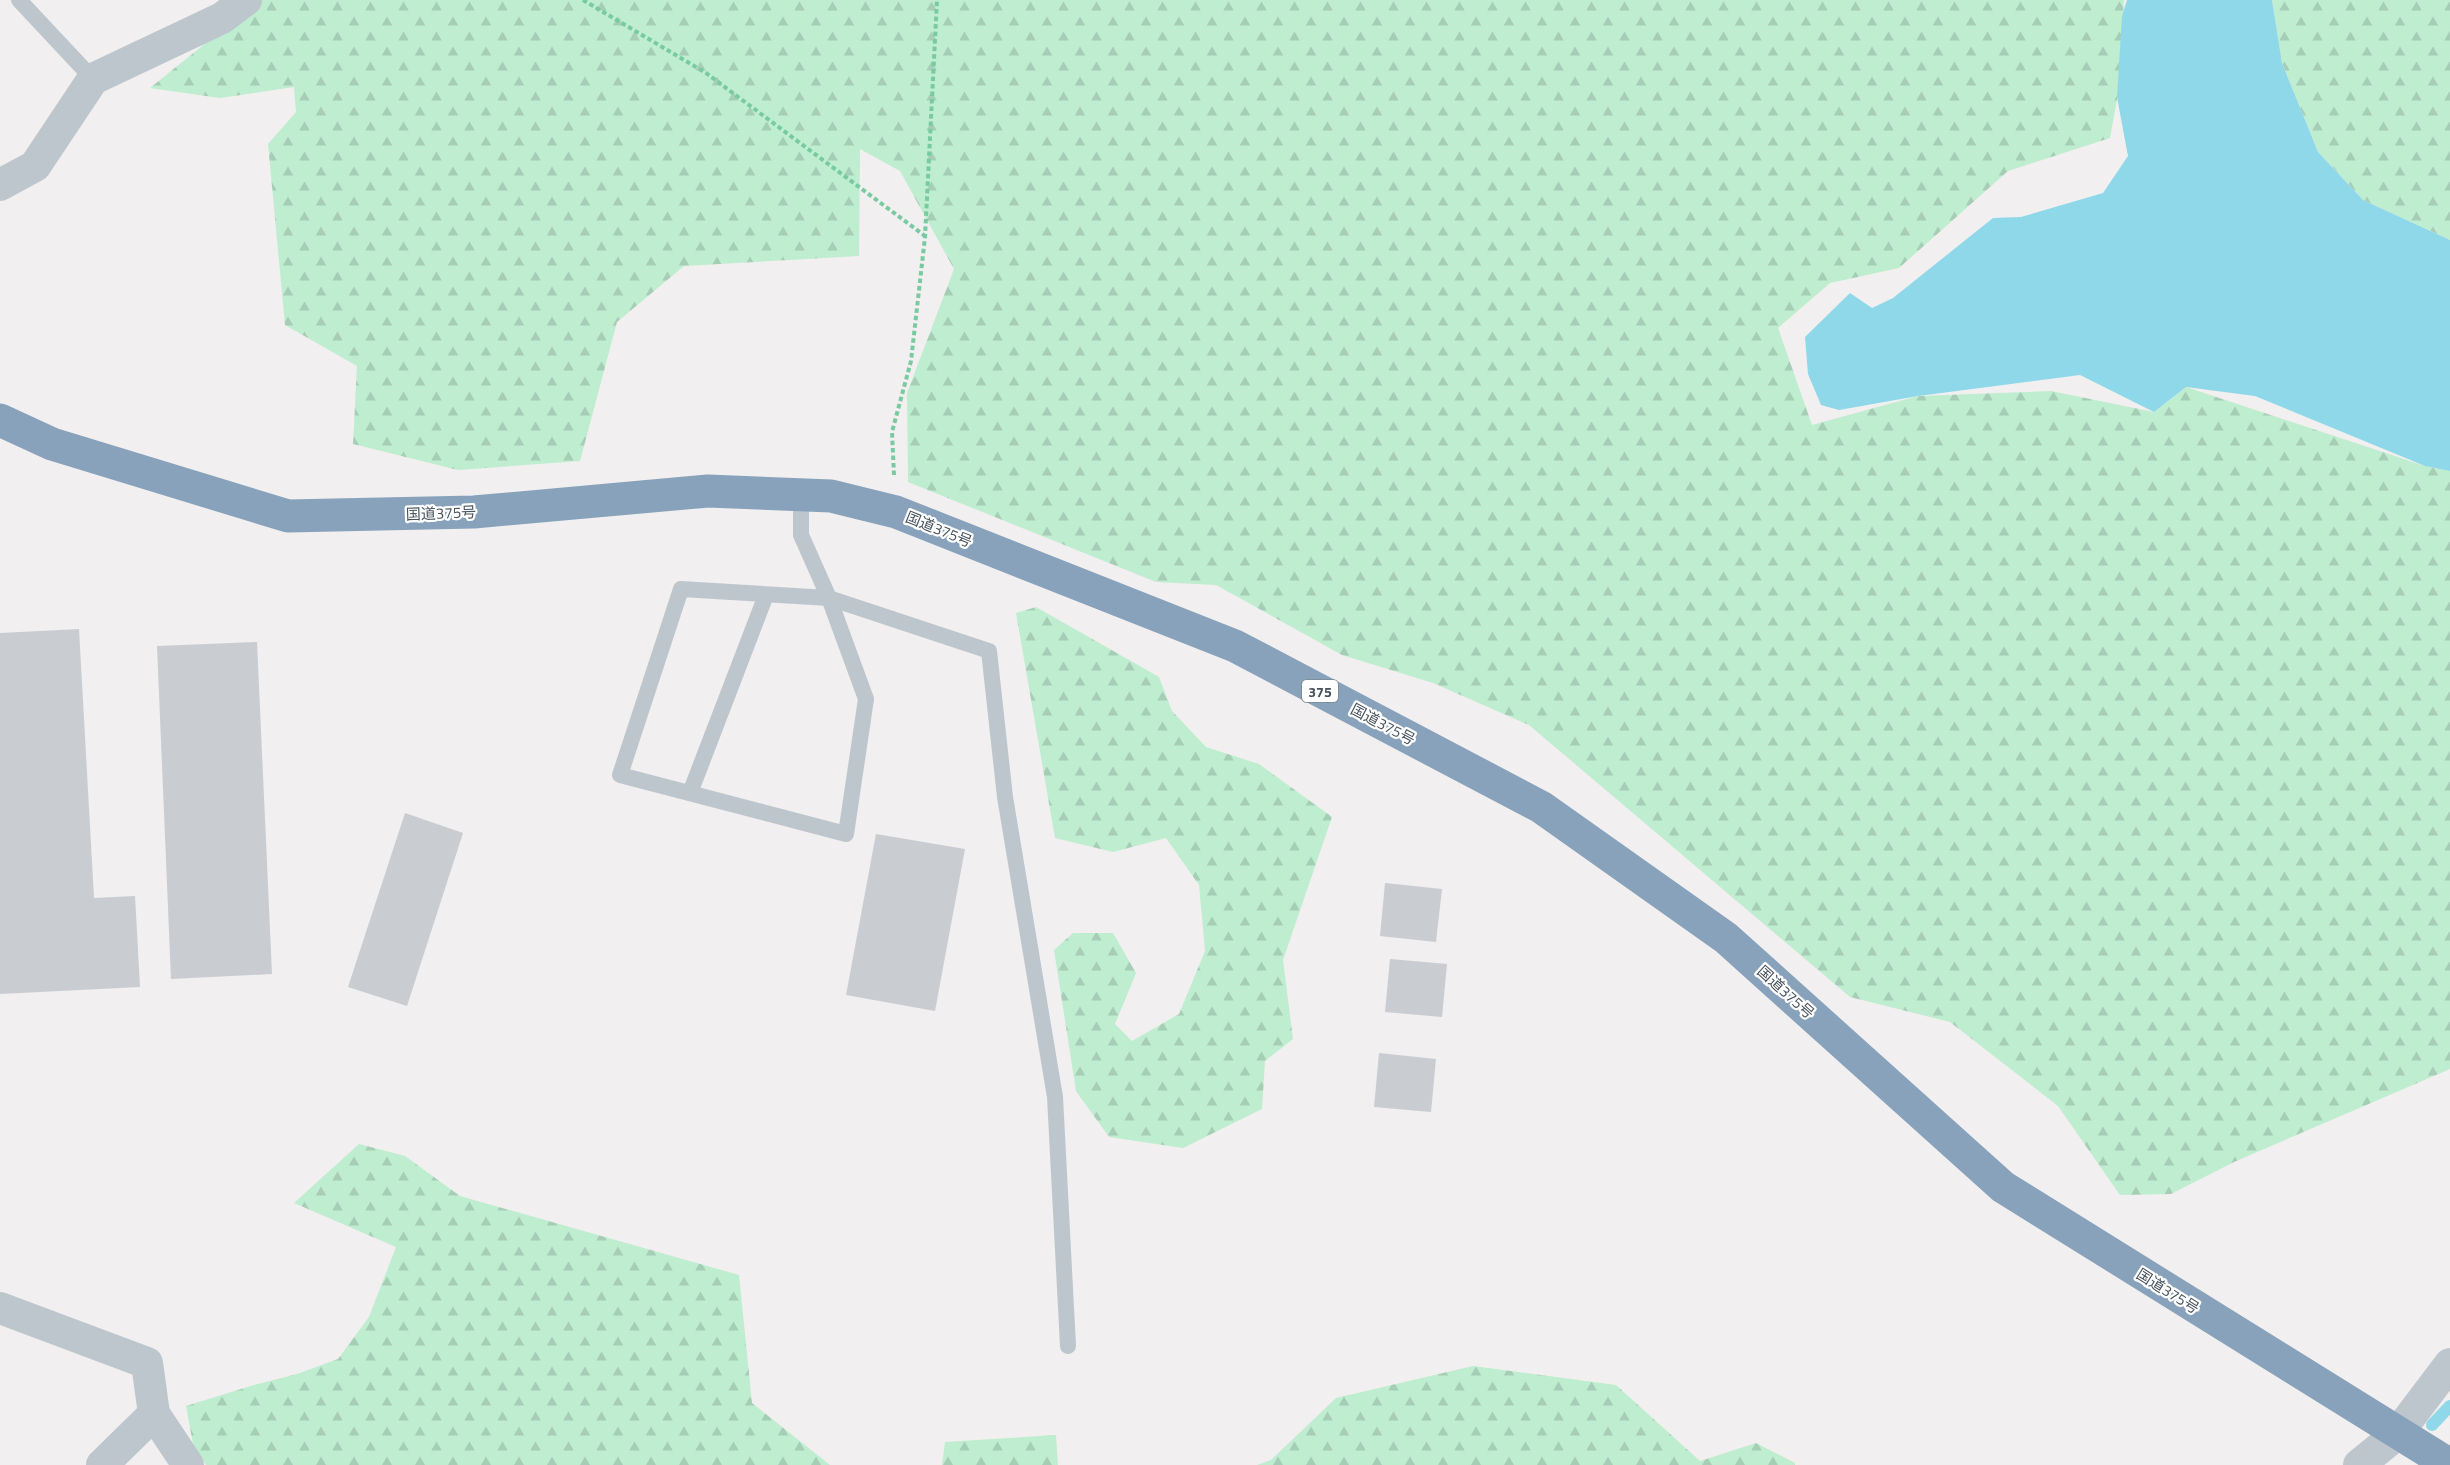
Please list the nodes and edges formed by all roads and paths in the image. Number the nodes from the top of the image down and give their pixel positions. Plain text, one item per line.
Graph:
1 (19, 0) edge
2 (246, 0) edge
3 (583, 0) edge
4 (937, 0) edge
5 (93, 79) junction
6 (0, 184) edge
7 (925, 237) junction
8 (0, 420) edge
9 (801, 494) junction
10 (896, 512) junction
11 (766, 595) junction
12 (829, 598) junction
13 (690, 793) junction
14 (0, 1308) edge
15 (1068, 1346) dead end
16 (2450, 1364) edge
17 (154, 1414) junction
18 (2397, 1434) junction
19 (102, 1465) edge
20 (188, 1465) edge
21 (2359, 1465) edge
22 (2450, 1465) edge

1 - 5 lane
2 - 5 street
3 - 7 path
4 - 7 path
5 - 6 street
7 - 10 path
8 - 9 highway, 国道375号 / 375
9 - 10 highway, 国道375号 / 375
9 - 12 lane
10 - 18 highway, 国道375号 / 375
11 - 12 lane
11 - 13 lane
11 - 13 lane
12 - 13 lane
12 - 15 lane
14 - 17 street
16 - 18 street
17 - 19 street
17 - 20 street
18 - 21 street
18 - 22 highway, 国道375号 / 375

